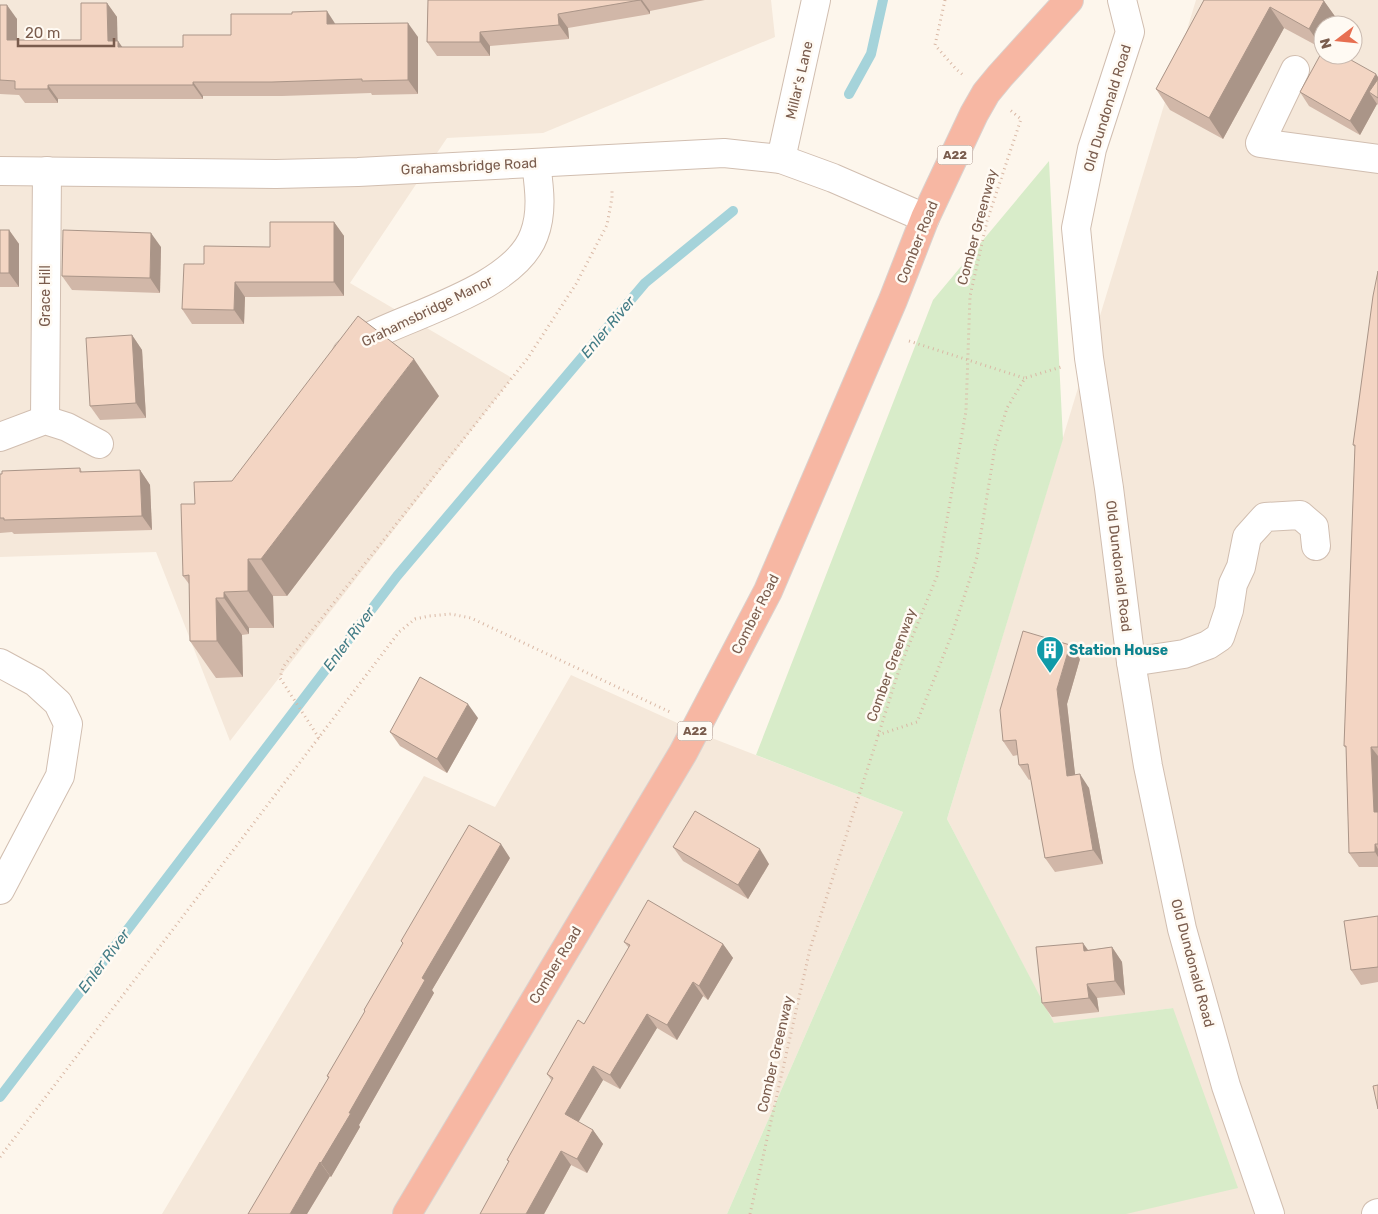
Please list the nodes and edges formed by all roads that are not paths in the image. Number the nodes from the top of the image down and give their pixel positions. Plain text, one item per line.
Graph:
1 (816, 0) edge
2 (1069, 0) edge
3 (1122, 0) edge
4 (1295, 70) dead end
5 (781, 159) junction
6 (1378, 159) edge
7 (536, 163) junction
8 (0, 171) edge
9 (47, 171) junction
10 (925, 218) junction
11 (330, 369) edge
12 (45, 420) junction
13 (0, 437) edge
14 (98, 444) dead end
15 (1316, 546) dead end
16 (0, 662) edge
17 (1130, 662) junction
18 (0, 890) edge
19 (407, 1214) edge
20 (1270, 1214) edge

1 - 5 street, Millar's Lane
2 - 10 highway, Comber Road / A22
3 - 17 street, Old Dundonald Road
4 - 6 street
5 - 7 street, Grahamsbridge Road
5 - 10 street, Grahamsbridge Road
7 - 9 street, Grahamsbridge Road
7 - 11 street, Grahamsbridge Manor
8 - 9 street, Grahamsbridge Road
9 - 12 street, Grace Hill
10 - 19 highway, Comber Road / A22
12 - 13 street
12 - 14 street
15 - 17 street
16 - 18 street
17 - 20 street, Old Dundonald Road

